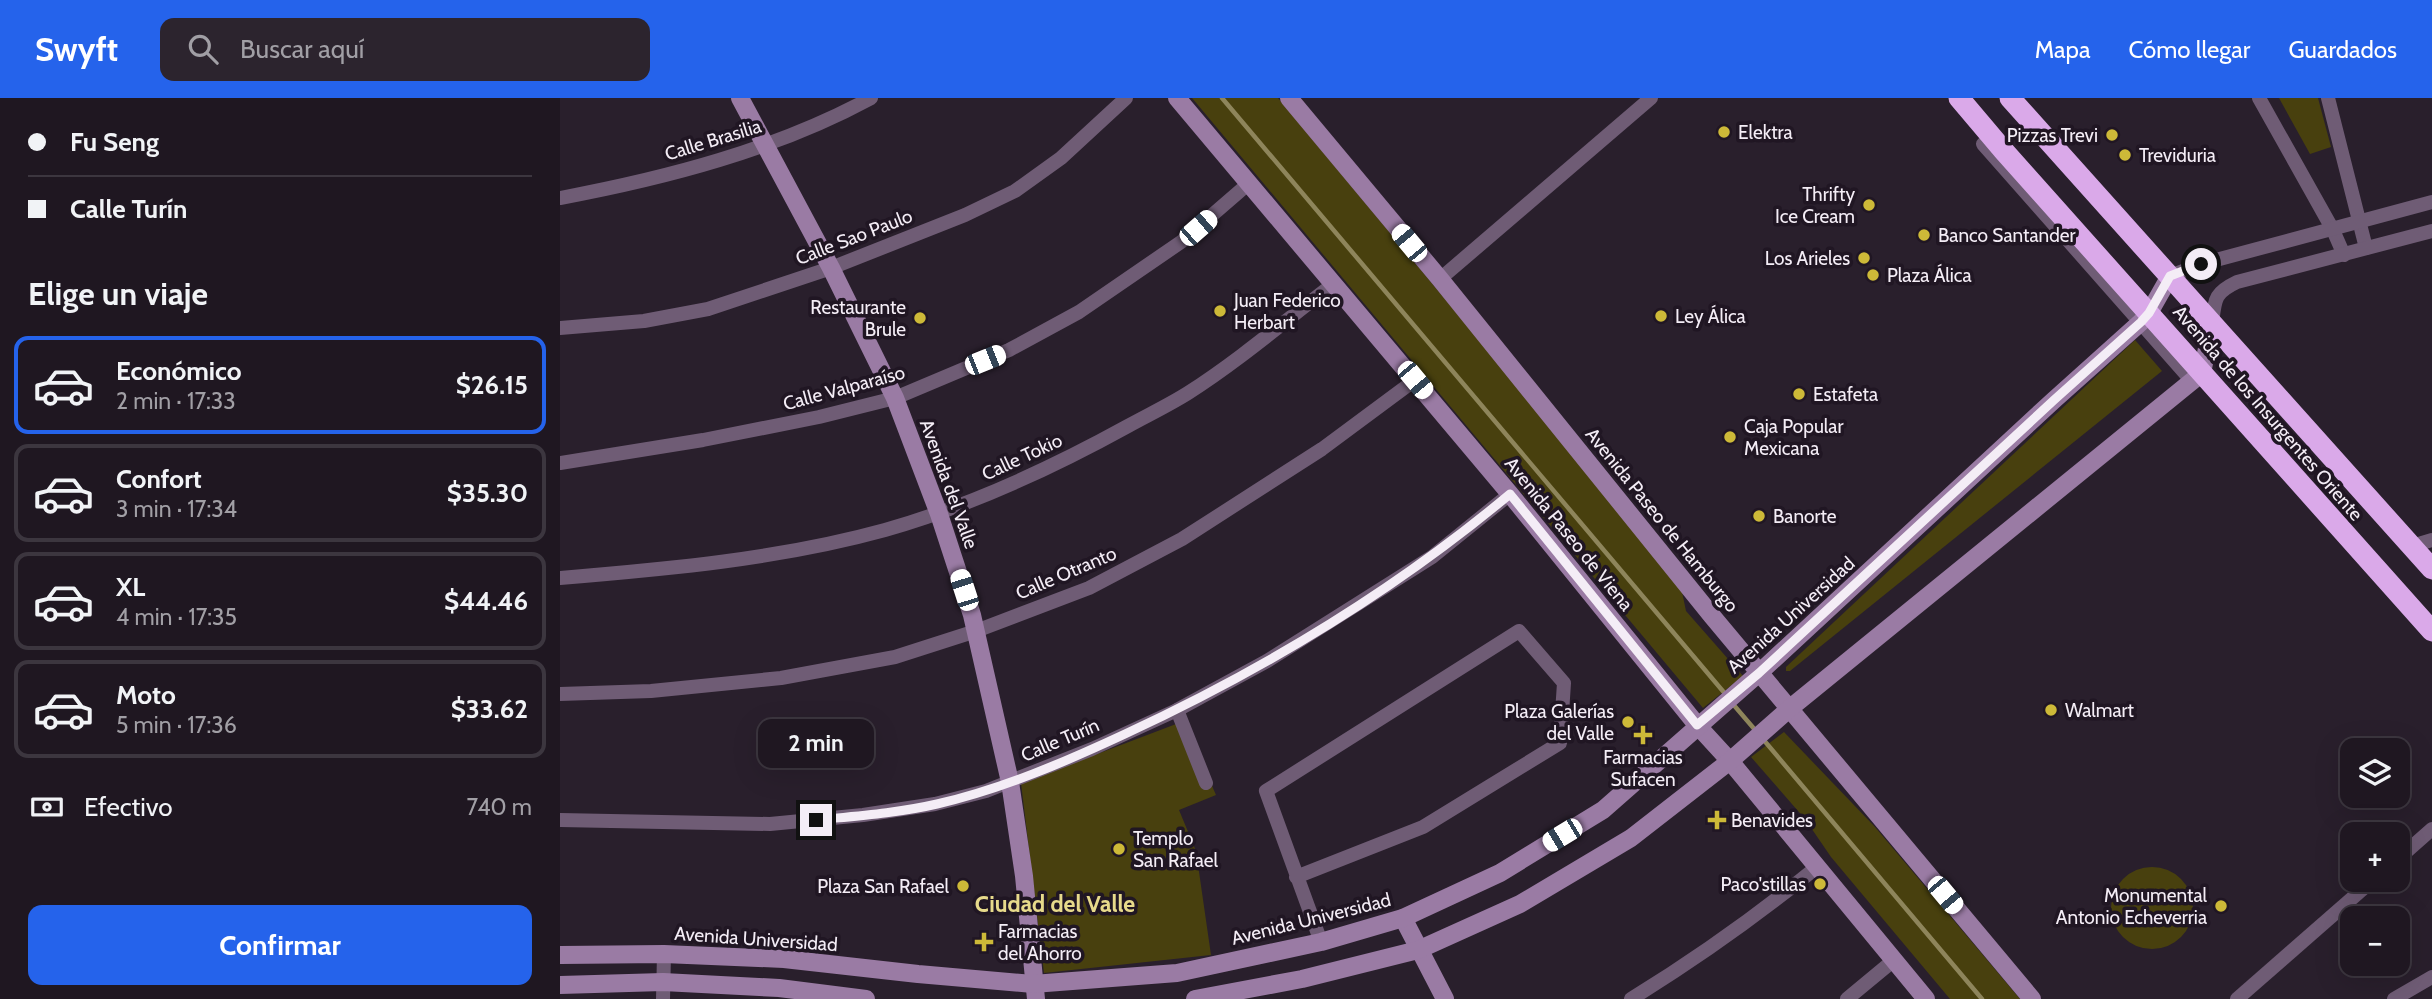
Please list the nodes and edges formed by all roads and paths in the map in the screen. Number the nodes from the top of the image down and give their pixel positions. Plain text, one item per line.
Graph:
1 (740, 98) edge
2 (871, 98) edge
3 (1125, 98) edge
4 (1177, 98) edge
5 (1289, 98) edge
6 (1651, 98) edge
7 (1959, 98) edge
8 (2010, 98) edge
9 (2259, 98) edge
10 (2329, 98) edge
11 (1983, 144) dead end
12 (765, 145) junction
13 (1248, 184) junction
14 (560, 198) edge
15 (2432, 202) edge
16 (2361, 220) junction
17 (2333, 230) junction
18 (2432, 231) edge
19 (2367, 248) junction
20 (2344, 255) junction
21 (831, 268) junction
22 (2170, 276) junction
23 (1440, 279) junction
24 (1332, 285) junction
25 (2142, 317) junction
26 (2212, 324) junction
27 (560, 328) edge
28 (2197, 377) junction
29 (1415, 380) junction
30 (895, 398) junction
31 (560, 463) edge
32 (1510, 494) junction
33 (939, 514) junction
34 (2422, 543) edge
35 (2432, 569) edge
36 (560, 578) edge
37 (976, 631) junction
38 (2432, 631) edge
39 (1759, 673) junction
40 (560, 694) edge
41 (1789, 709) junction
42 (1177, 710) junction
43 (1697, 725) junction
44 (1730, 761) junction
45 (1010, 782) junction
46 (1206, 783) dead end
47 (560, 820) edge
48 (2432, 829) edge
49 (2410, 848) edge
50 (1817, 867) junction
51 (1296, 877) junction
52 (2359, 892) edge
53 (1403, 918) junction
54 (1321, 942) junction
55 (1418, 950) junction
56 (664, 954) junction
57 (560, 955) edge
58 (1894, 960) junction
59 (2432, 976) edge
60 (560, 985) edge
61 (663, 990) edge
62 (1035, 992) edge
63 (866, 999) edge
64 (1195, 999) edge
65 (1445, 999) edge
66 (1631, 999) edge
67 (1847, 999) edge
68 (1926, 999) edge
69 (2032, 999) edge
70 (2237, 999) edge
71 (2394, 999) edge

1 - 12 main road, Avenida del Valle
2 - 12 street, Calle Brasilia
3 - 21 street, Calle Sao Paulo
4 - 13 main road, Avenida Paseo de Viena
5 - 23 main road, Avenida Paseo de Hamburgo
6 - 23 street
7 - 25 highway, Avenida de los Insurgentes Oriente
8 - 22 highway, Avenida de los Insurgentes Oriente
9 - 17 street
10 - 16 street
11 - 25 street, Avenida de los Insurgentes Oriente
12 - 14 street, Calle Brasilia
12 - 21 main road, Avenida del Valle
13 - 24 main road, Avenida Paseo de Viena
13 - 30 street, Calle Valparaíso
15 - 16 street
16 - 17 street
16 - 19 street
17 - 20 street
17 - 22 street
18 - 19 street
19 - 20 street
20 - 26 street
21 - 27 street, Calle Sao Paulo
21 - 30 main road, Avenida del Valle
22 - 25 main road, Avenida Universidad
22 - 26 highway, Avenida de los Insurgentes Oriente
23 - 39 main road, Avenida Paseo de Hamburgo
24 - 29 main road, Avenida Paseo de Viena
24 - 33 street, Calle Tokio
25 - 28 highway, Avenida de los Insurgentes Oriente
25 - 39 main road, Avenida Universidad
26 - 28 main road
26 - 34 highway, Avenida de los Insurgentes Oriente
28 - 38 highway, Avenida de los Insurgentes Oriente
28 - 41 main road
29 - 32 main road, Avenida Paseo de Viena
29 - 37 street, Calle Otranto
30 - 31 street, Calle Valparaíso
30 - 33 main road, Avenida del Valle
32 - 42 street, Calle Turín
32 - 43 main road, Avenida Paseo de Viena
33 - 36 street, Calle Tokio
33 - 37 main road, Avenida del Valle
34 - 35 highway, Avenida de los Insurgentes Oriente
37 - 40 street, Calle Otranto
37 - 45 main road, Avenida del Valle
39 - 41 main road, Avenida Paseo de Hamburgo
39 - 43 main road, Avenida Universidad
41 - 44 main road
41 - 69 main road, Avenida Paseo de Hamburgo
42 - 45 street, Calle Turín
42 - 46 street
43 - 44 main road, Avenida Paseo de Viena
43 - 53 main road, Avenida Universidad
44 - 50 main road, Avenida Paseo de Viena
44 - 55 main road
45 - 47 street, Calle Turín
45 - 62 main road, Avenida del Valle
48 - 49 street
50 - 58 main road, Avenida Paseo de Viena
50 - 66 street
51 - 51 street
51 - 54 street
52 - 70 street
53 - 54 main road, Avenida Universidad
53 - 55 main road
54 - 62 main road, Avenida Universidad
55 - 64 main road
55 - 65 main road
56 - 57 main road, Avenida Universidad
56 - 61 street
56 - 62 main road, Avenida Universidad
58 - 67 street
58 - 68 main road, Avenida Paseo de Viena
59 - 71 street
60 - 61 main road
61 - 63 main road

